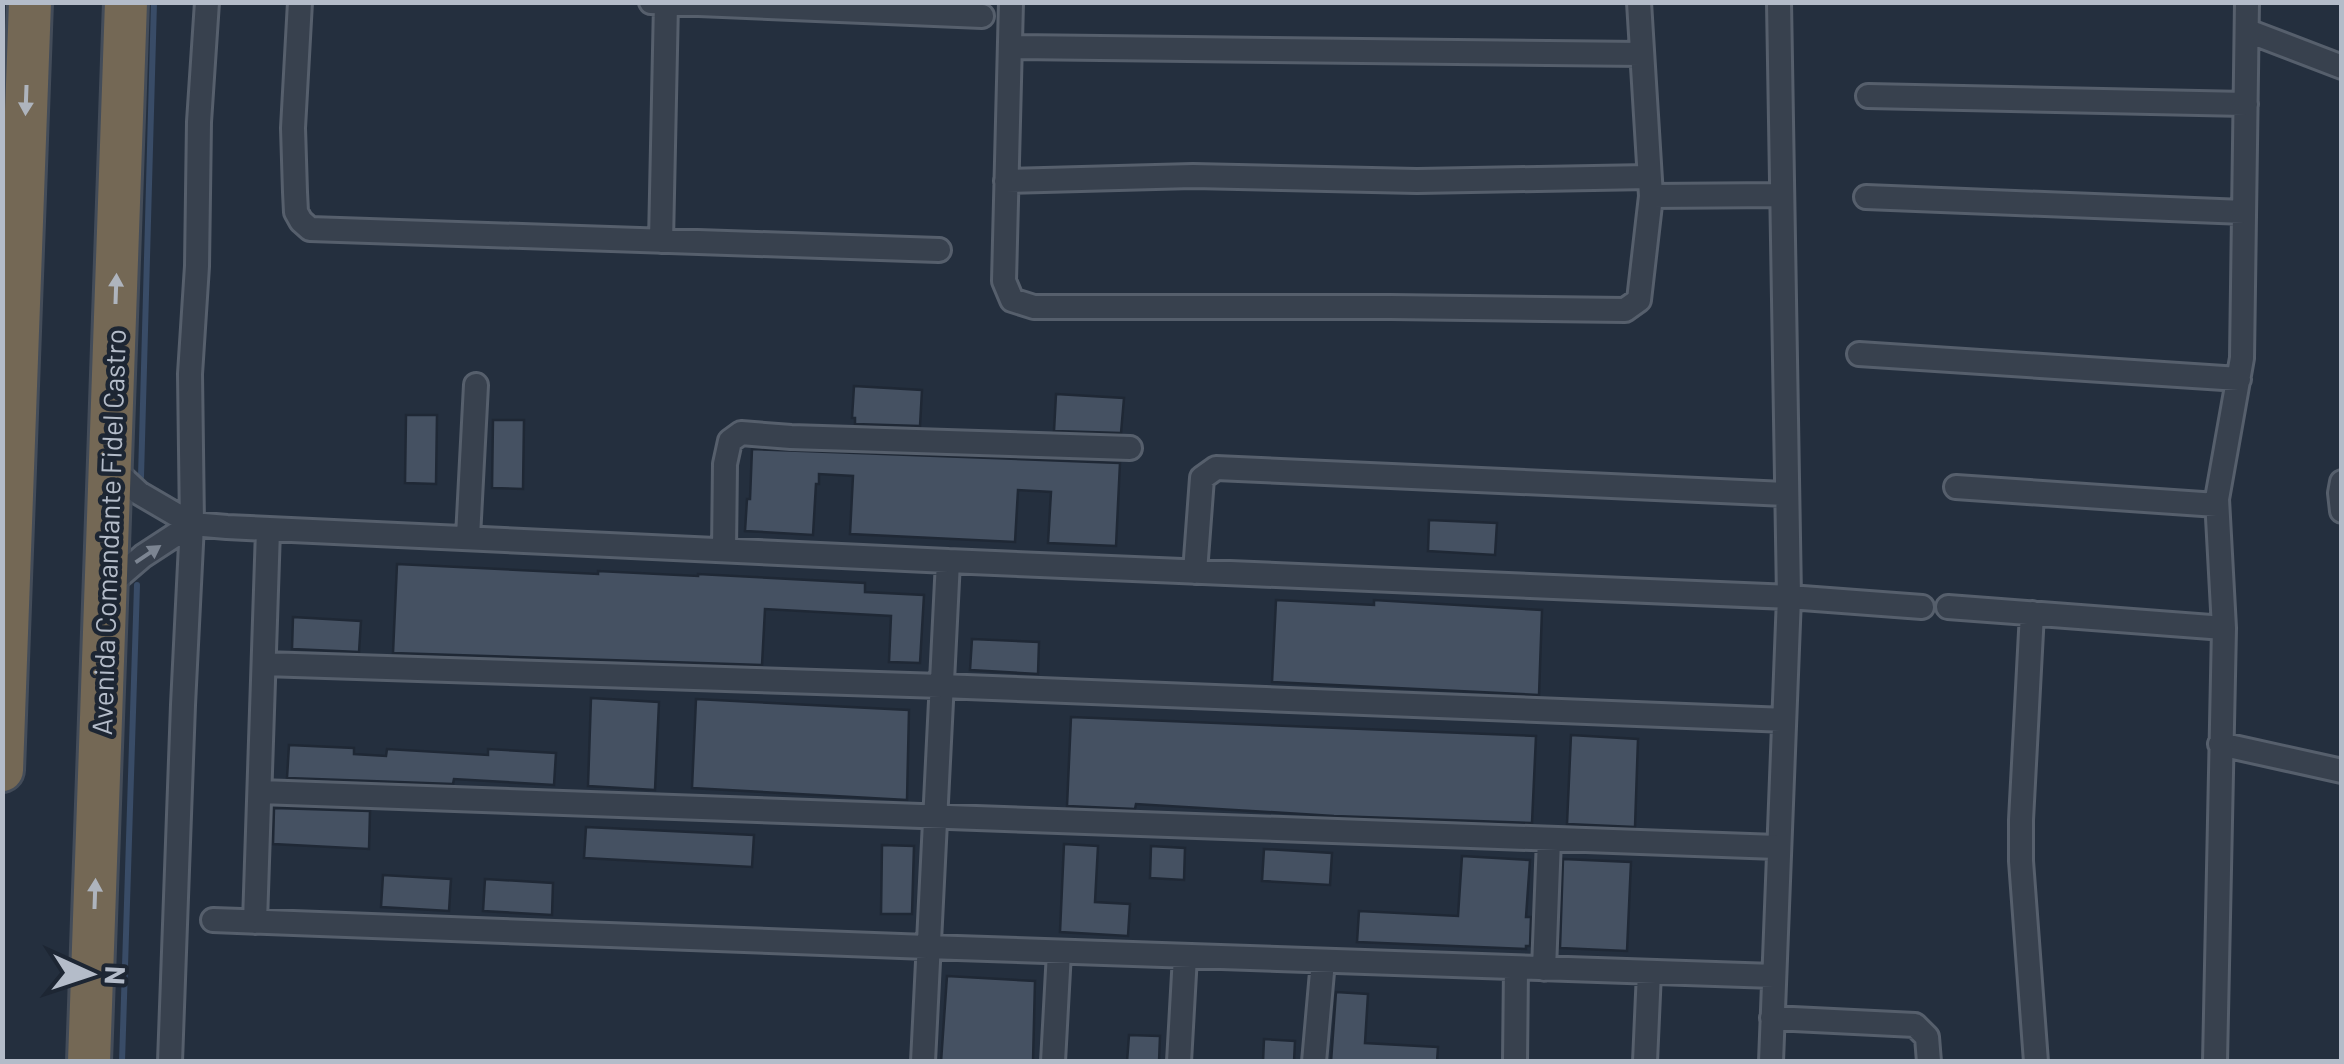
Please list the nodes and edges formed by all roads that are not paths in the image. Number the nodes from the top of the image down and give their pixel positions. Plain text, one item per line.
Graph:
1 (30, 2) edge
2 (126, 2) edge
3 (207, 2) edge
4 (300, 2) edge
5 (651, 2) edge
6 (1011, 2) edge
7 (1639, 2) edge
8 (1779, 2) edge
9 (2248, 2) edge
10 (666, 3) edge
11 (982, 16) dead end
12 (2248, 31) junction
13 (1010, 47) junction
14 (1642, 54) junction
15 (2342, 67) edge
16 (1868, 96) dead end
17 (2246, 104) junction
18 (1006, 181) junction
19 (1650, 187) junction
20 (1782, 195) junction
21 (1866, 197) dead end
22 (2244, 212) junction
23 (661, 242) junction
24 (939, 250) dead end
25 (10, 331) edge
26 (1858, 354) dead end
27 (2239, 379) junction
28 (476, 385) dead end
29 (1130, 448) dead end
30 (110, 466) junction
31 (2342, 482) edge
32 (1956, 487) dead end
33 (1786, 494) junction
34 (2217, 504) junction
35 (2342, 511) edge
36 (192, 524) junction
37 (268, 530) junction
38 (468, 538) junction
39 (724, 550) junction
40 (948, 562) junction
41 (1195, 572) junction
42 (106, 588) junction
43 (1788, 598) junction
44 (1922, 607) dead end
45 (1948, 607) dead end
46 (2032, 613) junction
47 (2224, 628) junction
48 (264, 664) junction
49 (941, 686) junction
50 (1784, 720) junction
51 (2220, 744) junction
52 (2, 770) edge
53 (2342, 772) edge
54 (260, 792) junction
55 (934, 816) junction
56 (1549, 839) junction
57 (1777, 847) junction
58 (213, 920) dead end
59 (255, 922) junction
60 (926, 948) junction
61 (1059, 952) junction
62 (1184, 956) junction
63 (1322, 961) junction
64 (1516, 968) junction
65 (1544, 969) junction
66 (1649, 972) junction
67 (1774, 976) junction
68 (1772, 1018) junction
69 (90, 1062) edge
70 (170, 1062) edge
71 (922, 1062) edge
72 (1053, 1062) edge
73 (1179, 1062) edge
74 (1314, 1062) edge
75 (1516, 1062) edge
76 (1645, 1062) edge
77 (1770, 1062) edge
78 (1929, 1062) edge
79 (2036, 1062) edge
80 (2214, 1062) edge

1 -> 25 highway
30 -> 2 highway, Avenida Comandante Fidel Castro
3 - 36 street
4 - 23 street
5 - 10 street
6 - 13 street
7 - 14 street
8 - 20 street
9 - 12 street
10 - 11 street
10 - 23 street
12 - 15 street
12 - 17 street
13 - 14 street
13 - 18 street
14 - 19 street
16 - 17 street
17 - 22 street
18 - 19 street
18 - 19 street
19 - 20 street
20 - 33 street
21 - 22 street
22 - 27 street
23 - 24 street
25 - 52 highway
26 - 27 street
27 - 34 street
28 - 38 street
29 - 39 street
30 - 36 street
30 - 42 highway, Avenida Comandante Fidel Castro
31 - 35 street
32 - 34 street
33 - 41 street
33 - 43 street
34 - 47 street
36 - 37 street
42 -> 36 street
36 - 70 street
37 - 38 street
37 - 48 street
38 - 39 street
39 - 40 street
40 - 41 street
40 - 49 street
41 - 43 street
69 -> 42 highway, Avenida Comandante Fidel Castro
43 - 44 street
43 - 50 street
45 - 46 street
46 - 47 street
46 - 79 street
47 - 51 street
48 - 49 street
48 - 54 street
49 - 50 street
49 - 55 street
50 - 57 street
51 - 53 street
51 - 80 street
54 - 55 street
54 - 59 street
55 - 56 street
55 - 60 street
56 - 57 street
56 - 65 street
57 - 67 street
58 - 59 street
59 - 60 street
60 - 61 street
60 - 71 street
61 - 62 street
61 - 72 street
62 - 63 street
62 - 73 street
63 - 64 street
63 - 74 street
64 - 65 street
64 - 75 street
65 - 66 street
66 - 67 street
66 - 76 street
67 - 68 street
68 - 77 street
68 - 78 street

